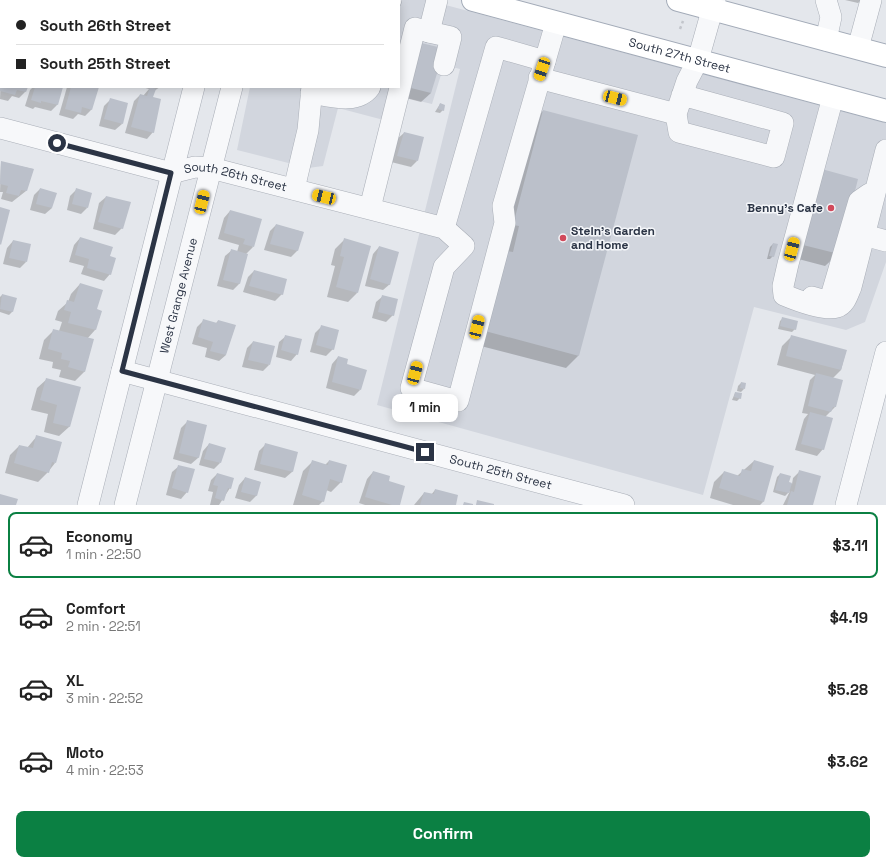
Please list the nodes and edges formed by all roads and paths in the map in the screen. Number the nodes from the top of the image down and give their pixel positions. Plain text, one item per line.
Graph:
1 (437, 0) edge
2 (473, 0) edge
3 (826, 0) edge
4 (871, 0) edge
5 (714, 4) edge
6 (680, 10) edge
7 (556, 22) junction
8 (680, 29) dead end
9 (429, 32) junction
10 (826, 40) junction
11 (858, 48) junction
12 (886, 56) edge
13 (698, 60) junction
14 (444, 65) dead end
15 (542, 69) junction
16 (194, 88) edge
17 (232, 88) edge
18 (369, 88) edge
19 (312, 90) edge
20 (833, 96) junction
21 (886, 111) edge
22 (0, 128) edge
23 (884, 159) edge
24 (211, 168) junction
25 (171, 173) junction
26 (294, 189) junction
27 (876, 191) junction
28 (370, 208) junction
29 (444, 228) junction
30 (864, 235) junction
31 (886, 241) edge
32 (791, 298) junction
33 (886, 352) edge
34 (122, 371) junction
35 (156, 381) junction
36 (88, 505) edge
37 (125, 505) edge
38 (624, 505) edge
39 (846, 505) edge

1 - 9 street
2 - 7 main road, South 27th Street
3 - 10 street
4 - 11 street
5 - 6 main road
5 - 10 main road
5 - 13 street
6 - 8 path
7 - 13 main road, South 27th Street
7 - 15 street
9 - 14 street
9 - 28 street
10 - 11 main road
11 - 12 main road
13 - 15 street
13 - 20 main road, South 27th Street
15 - 29 street
15 - 29 street, South 26th Street
16 - 25 street
17 - 24 street, West Grange Avenue
18 - 19 street
19 - 26 street
20 - 21 main road, South 27th Street
20 - 32 street
22 - 25 street, South 26th Street
23 - 27 street
24 - 25 street, South 26th Street
24 - 26 street, South 26th Street
24 - 35 street, West Grange Avenue
25 - 34 street
26 - 28 street, South 26th Street
27 - 30 street
27 - 32 street
28 - 29 street, South 26th Street
30 - 31 street
30 - 32 street
33 - 39 street
34 - 35 street, South 25th Street
34 - 36 street
35 - 37 street, West Grange Avenue
35 - 38 street, South 25th Street

